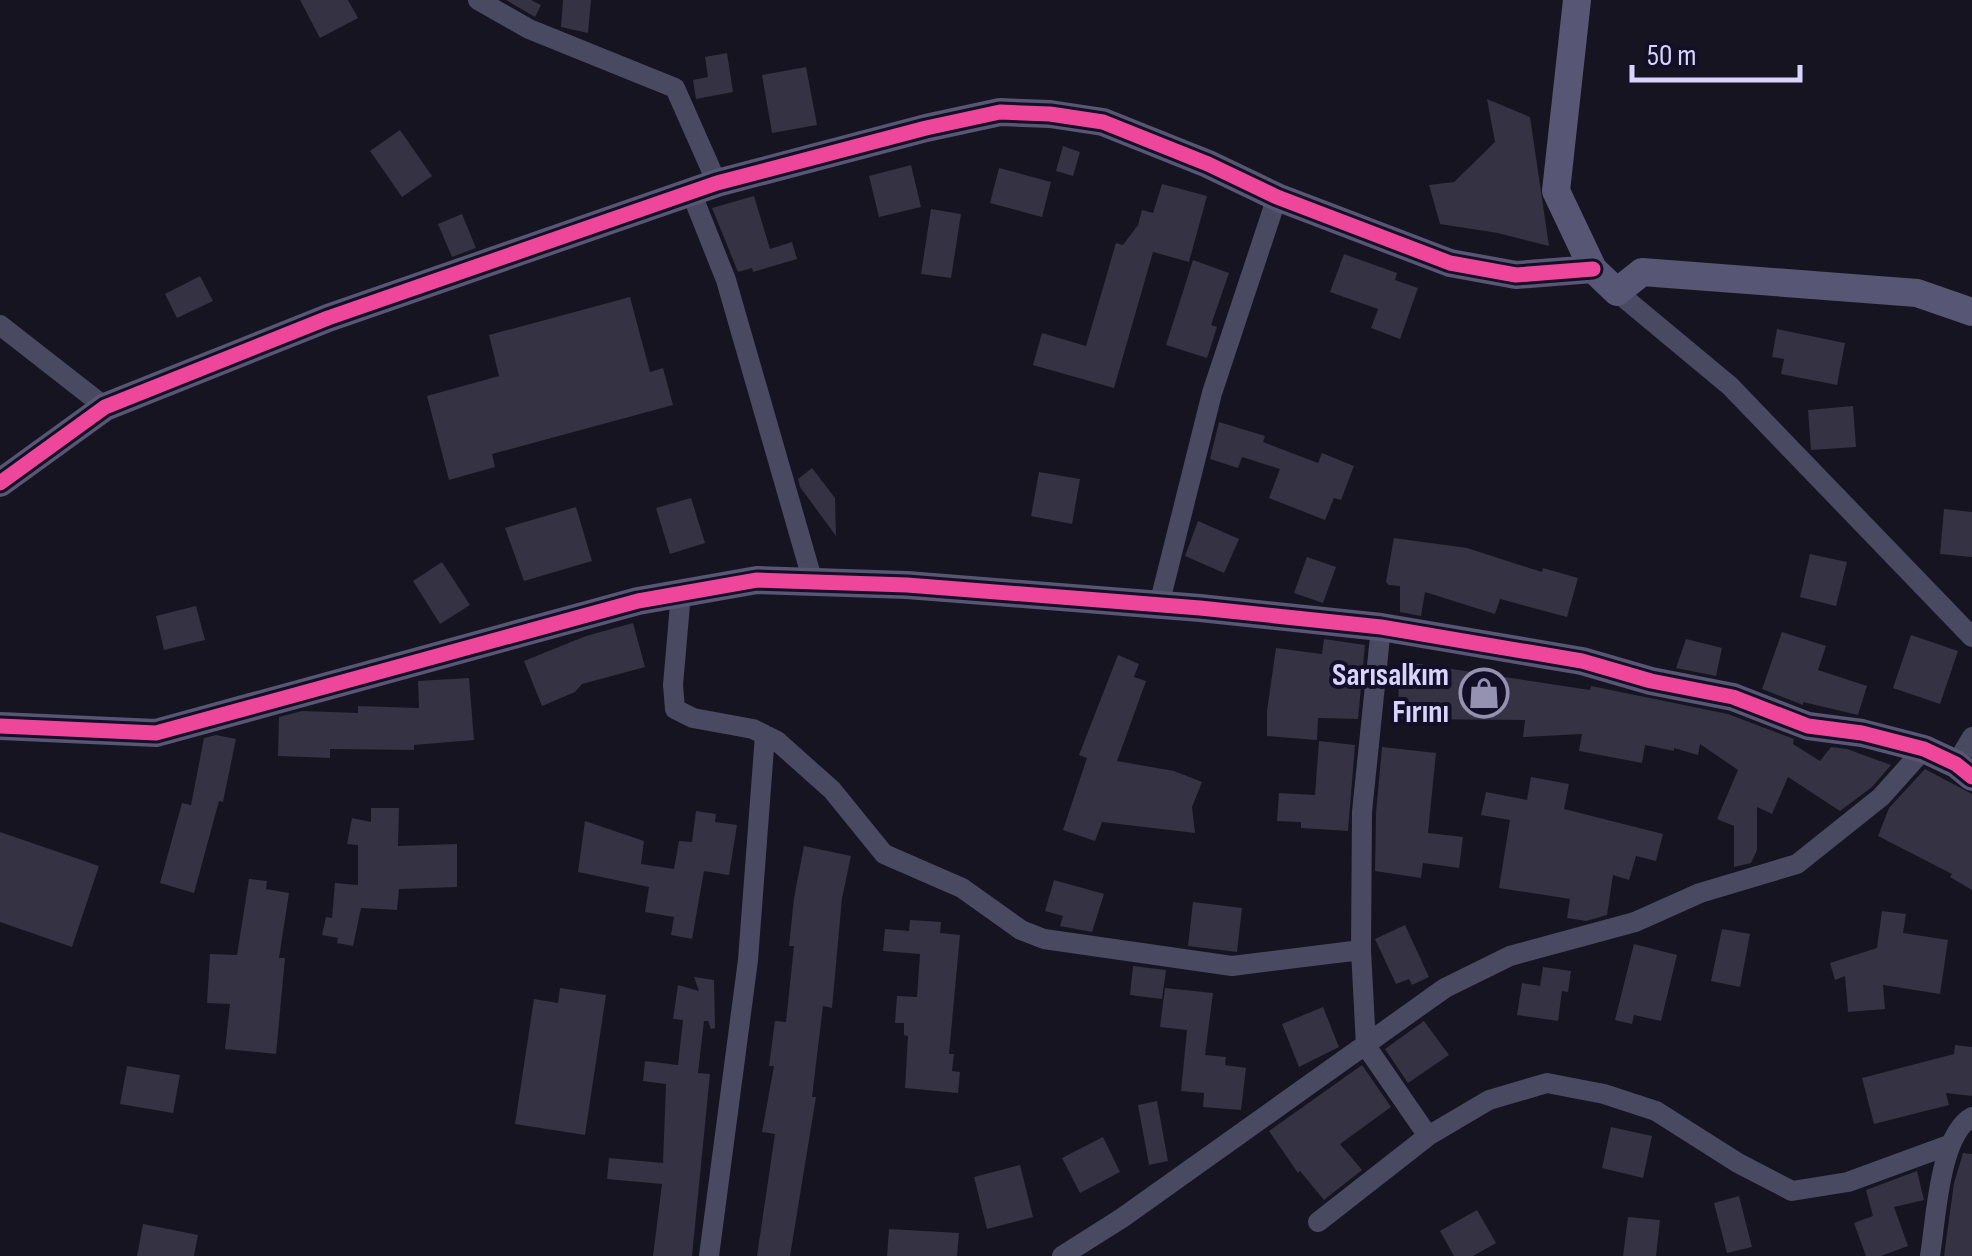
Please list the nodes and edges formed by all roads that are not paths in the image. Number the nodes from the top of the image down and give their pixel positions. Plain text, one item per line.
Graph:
1 (478, 0) edge
2 (1577, 0) edge
3 (704, 187) junction
4 (1277, 197) junction
5 (1593, 269) junction
6 (1616, 292) junction
7 (1972, 312) edge
8 (0, 325) edge
9 (105, 407) junction
10 (0, 482) edge
11 (814, 582) junction
12 (680, 594) junction
13 (1158, 605) junction
14 (1381, 627) junction
15 (1972, 637) edge
16 (0, 726) edge
17 (765, 735) junction
18 (1972, 736) edge
19 (1924, 749) junction
20 (1964, 770) edge
21 (1361, 950) junction
22 (1366, 1046) junction
23 (1972, 1117) edge
24 (1428, 1136) junction
25 (1949, 1145) junction
26 (1318, 1222) dead end
27 (709, 1256) edge
28 (1062, 1256) edge
29 (1930, 1256) edge

1 - 3 street
2 - 5 street
3 - 4 street
3 - 9 street
3 - 11 street
4 - 5 street
4 - 13 street
5 - 6 street
6 - 7 street
6 - 15 street
8 - 9 street
9 - 10 street
11 - 12 street
11 - 13 street
12 - 16 street
12 - 17 street
13 - 14 street
14 - 19 street
14 - 21 street
17 - 21 street
17 - 27 street
18 - 20 street
19 - 20 street
19 - 22 street
21 - 22 street
22 - 24 street
22 - 28 street
23 - 25 street
24 - 25 street
24 - 26 street
25 - 29 street

